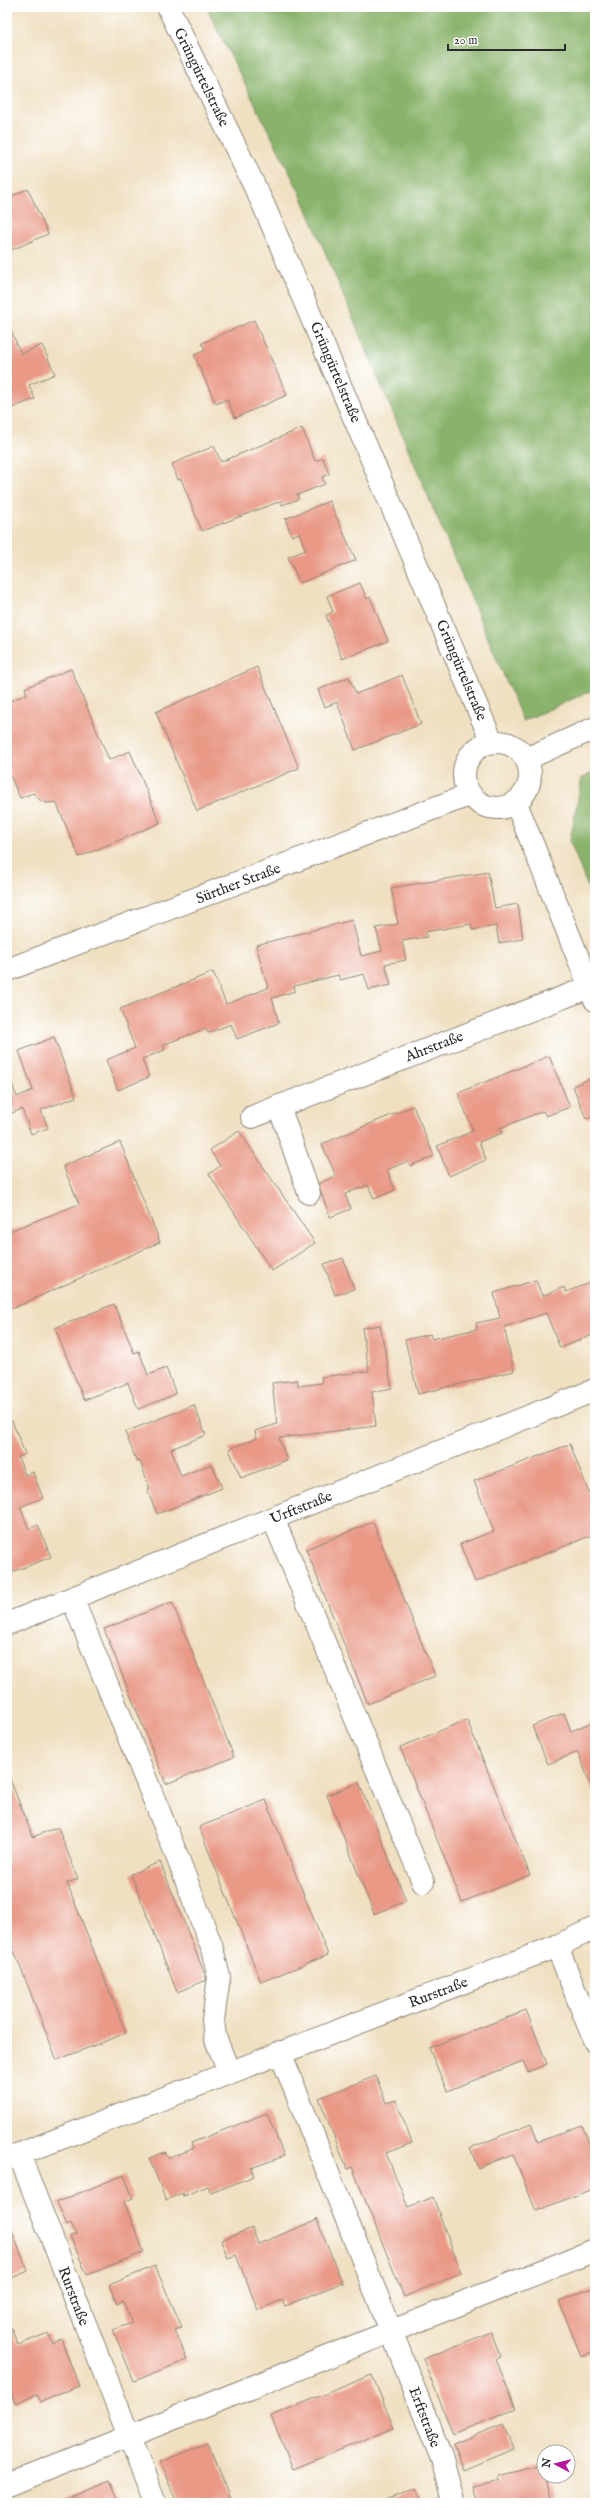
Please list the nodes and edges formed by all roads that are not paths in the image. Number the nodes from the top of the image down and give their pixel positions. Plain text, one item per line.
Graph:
1 (168, 7) edge
2 (595, 728) edge
3 (492, 742) junction
4 (526, 759) junction
5 (469, 794) junction
6 (516, 803) junction
7 (7, 970) edge
8 (592, 994) edge
9 (278, 1106) junction
10 (252, 1117) dead end
11 (309, 1193) dead end
12 (595, 1390) edge
13 (273, 1518) junction
14 (72, 1598) junction
15 (7, 1624) edge
16 (423, 1882) dead end
17 (595, 1928) edge
18 (557, 1946) junction
19 (595, 2042) edge
20 (280, 2052) junction
21 (229, 2072) junction
22 (13, 2157) edge
23 (595, 2250) edge
24 (392, 2332) junction
25 (128, 2437) junction
26 (7, 2485) edge
27 (155, 2503) edge
28 (454, 2503) edge

1 - 3 street, Grüngürtelstraße
2 - 4 street
3 - 4 street
3 - 5 street
4 - 6 street
5 - 6 street
5 - 7 street, Sürther Straße
6 - 8 street
8 - 9 street, Ahrstraße
9 - 10 street, Ahrstraße
9 - 11 street
12 - 13 street, Urftstraße
13 - 14 street, Urftstraße
13 - 16 street
14 - 15 street, Urftstraße
14 - 21 street
17 - 18 street, Rurstraße
18 - 19 street
18 - 20 street, Rurstraße
20 - 21 street, Rurstraße
20 - 24 street
21 - 22 street, Rurstraße
22 - 25 street, Rurstraße
23 - 24 street
24 - 25 street
24 - 28 street, Erftstraße
25 - 26 street
25 - 27 street

